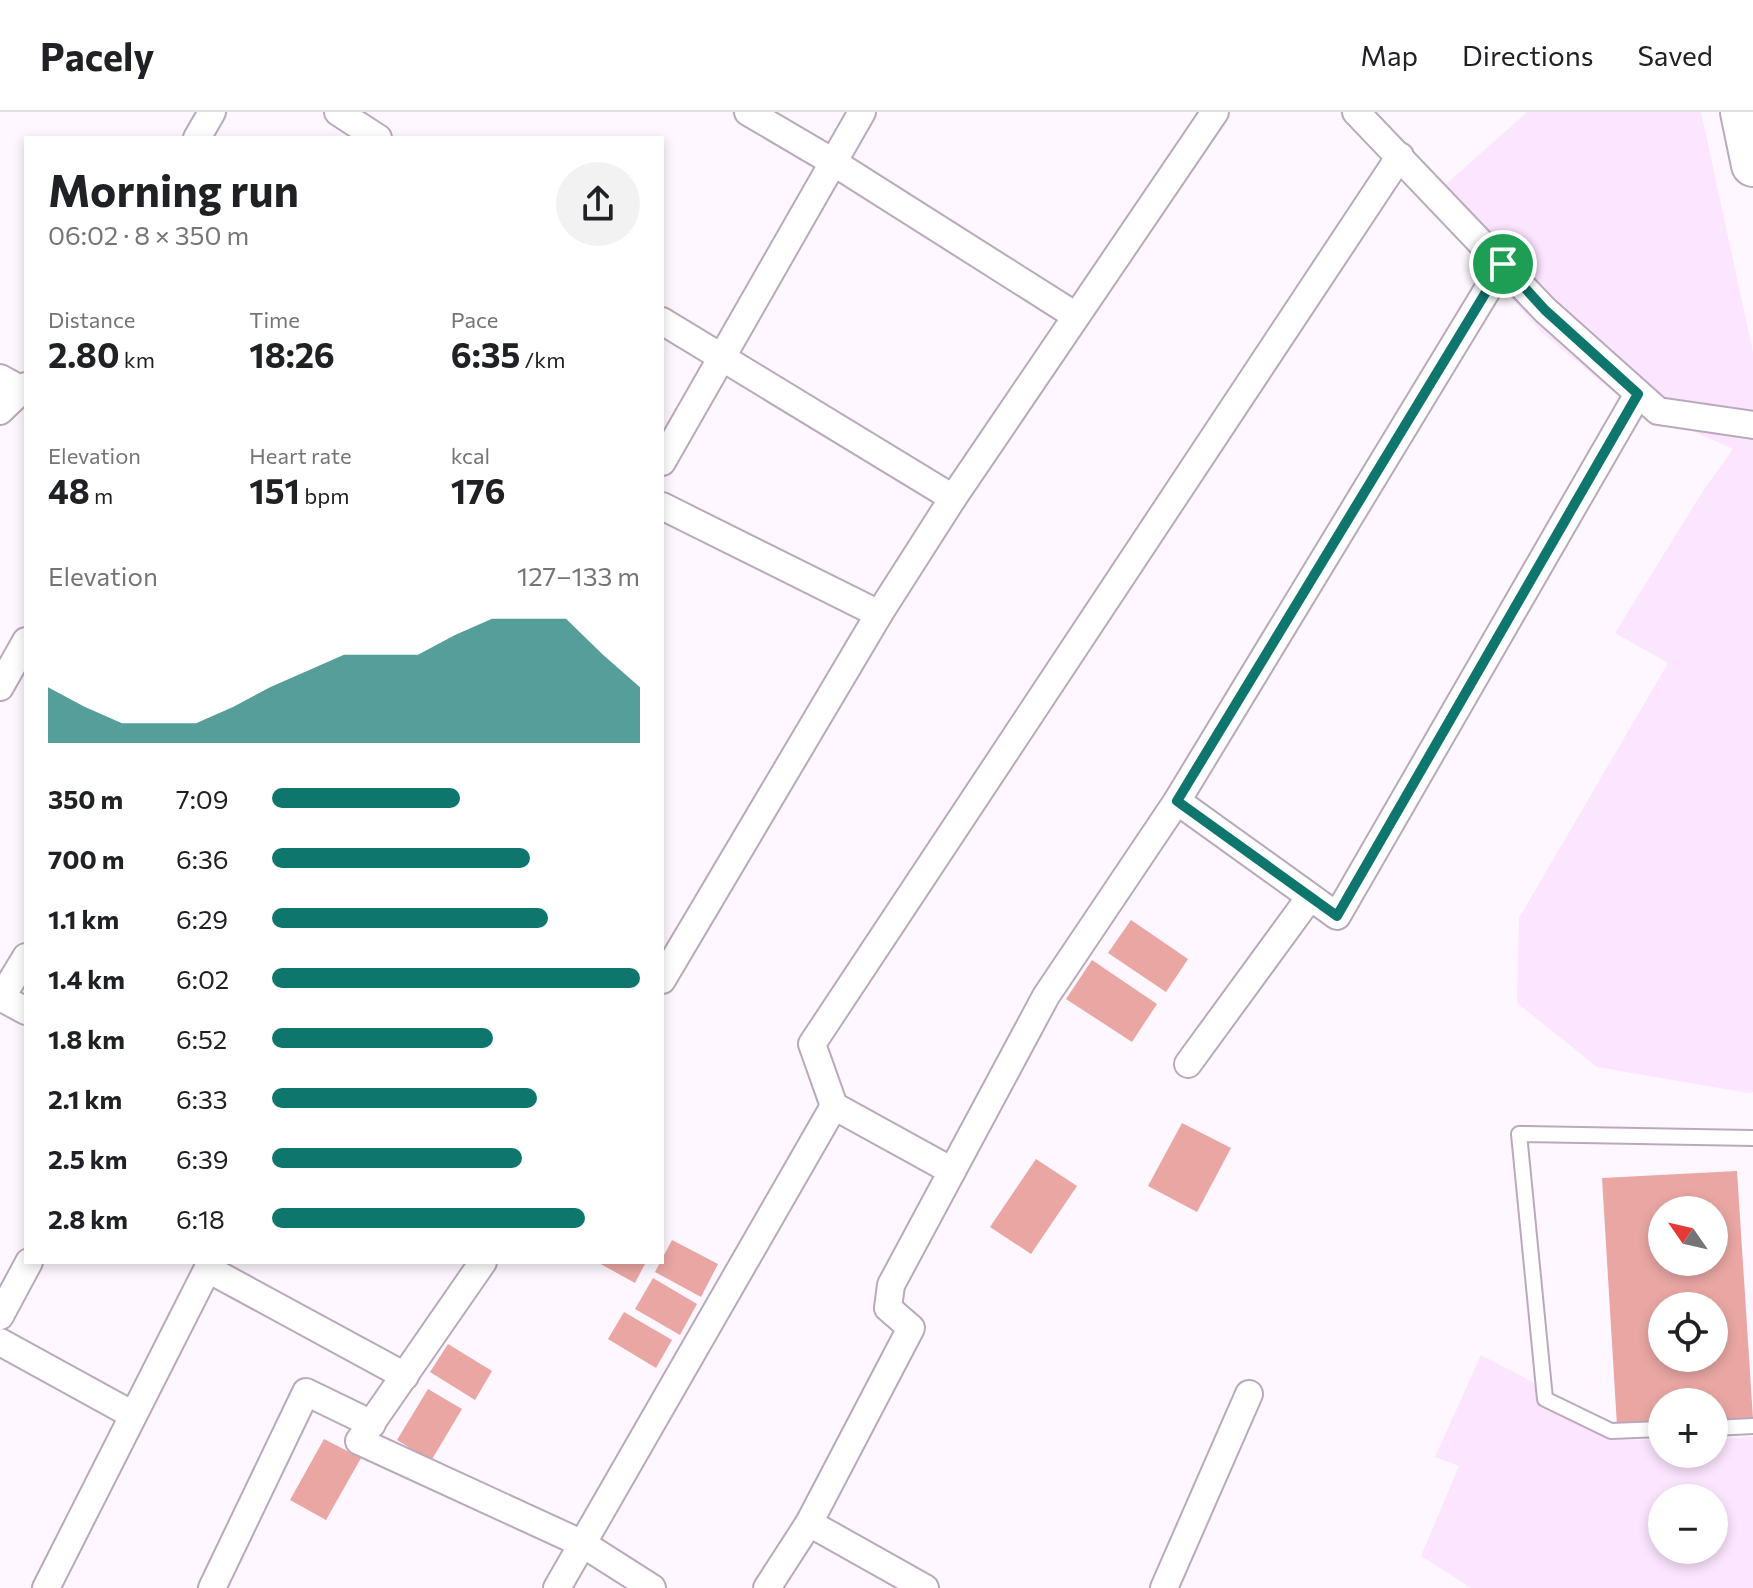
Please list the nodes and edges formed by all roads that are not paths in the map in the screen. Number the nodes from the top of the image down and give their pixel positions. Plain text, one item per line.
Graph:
1 (212, 112) edge
2 (338, 112) edge
3 (748, 112) edge
4 (862, 112) edge
5 (1215, 112) edge
6 (1356, 112) edge
7 (1742, 112) edge
8 (198, 136) edge
9 (375, 136) edge
10 (1400, 156) junction
11 (833, 162) junction
12 (1753, 165) edge
13 (1503, 264) junction
14 (1076, 316) junction
15 (664, 322) edge
16 (721, 359) junction
17 (16, 385) edge
18 (1638, 394) junction
19 (0, 411) edge
20 (1753, 425) edge
21 (664, 459) edge
22 (953, 498) junction
23 (664, 507) edge
24 (879, 614) junction
25 (24, 645) edge
26 (0, 687) edge
27 (1177, 801) junction
28 (1310, 897) junction
29 (24, 960) edge
30 (664, 977) edge
31 (0, 998) edge
32 (24, 1010) edge
33 (1188, 1064) dead end
34 (834, 1106) junction
35 (1753, 1138) edge
36 (952, 1171) junction
37 (28, 1264) edge
38 (482, 1264) edge
39 (209, 1266) edge
40 (0, 1316) edge
41 (0, 1342) edge
42 (405, 1376) junction
43 (1249, 1394) dead end
44 (133, 1415) junction
45 (372, 1424) junction
46 (1753, 1426) edge
47 (1728, 1427) edge
48 (1648, 1430) edge
49 (809, 1523) junction
50 (583, 1544) junction
51 (46, 1588) edge
52 (212, 1588) edge
53 (557, 1588) edge
54 (652, 1588) edge
55 (767, 1588) edge
56 (925, 1588) edge
57 (1164, 1588) edge

1 - 8 street
2 - 9 street
3 - 11 street
4 - 11 street
5 - 14 street
6 - 10 street
7 - 12 main road
10 - 13 street
10 - 34 street
11 - 14 street
11 - 16 street
13 - 18 street
13 - 27 street
14 - 22 street
15 - 16 street
16 - 21 street
16 - 22 street
17 - 19 street
18 - 20 street
18 - 28 street
22 - 24 street
23 - 24 street
24 - 30 street
25 - 26 street
27 - 28 street
27 - 36 street
28 - 33 street
29 - 31 street
31 - 32 street
34 - 36 street
34 - 50 street
35 - 48 lane
36 - 49 street
37 - 40 street
38 - 42 street
39 - 42 street
39 - 44 street
41 - 44 street
42 - 45 street
43 - 57 street
44 - 51 street
45 - 50 street
45 - 52 street
46 - 47 lane
49 - 55 street
49 - 56 street
50 - 53 street
50 - 54 street

